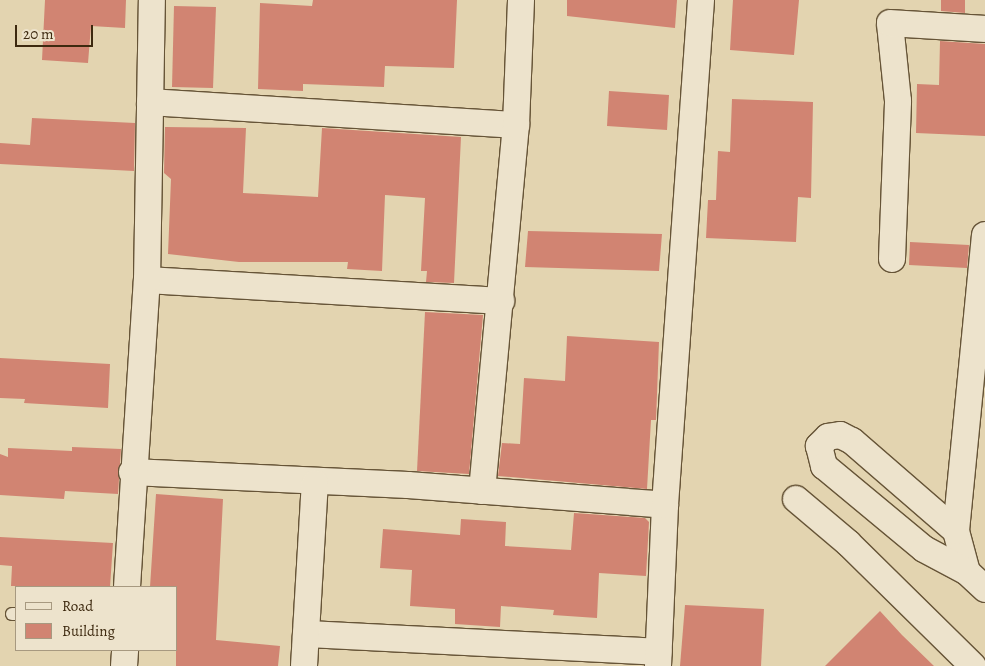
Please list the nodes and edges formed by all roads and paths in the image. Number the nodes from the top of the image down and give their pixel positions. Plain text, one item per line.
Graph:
1 (152, 0) edge
2 (521, 0) edge
3 (701, 0) edge
4 (890, 12) edge
5 (985, 29) edge
6 (150, 102) junction
7 (516, 125) junction
8 (985, 235) edge
9 (892, 259) dead end
10 (147, 280) junction
11 (501, 301) junction
12 (132, 472) junction
13 (315, 483) junction
14 (482, 491) junction
15 (796, 499) dead end
16 (665, 505) junction
17 (956, 531) junction
18 (976, 581) edge
19 (127, 586) edge
20 (306, 634) junction
21 (124, 651) edge
22 (475, 655) edge
23 (658, 659) edge
24 (124, 666) edge
25 (304, 666) edge
26 (973, 666) edge

1 - 6 street
2 - 7 street
3 - 16 street
4 - 5 street
4 - 9 street
6 - 7 street
6 - 10 street
7 - 11 street
8 - 17 street
10 - 11 street
10 - 12 street
11 - 14 street
12 - 13 street
12 - 19 street
13 - 14 street
13 - 20 street
14 - 16 street
15 - 26 street
16 - 23 street
17 - 18 street
17 - 18 street
20 - 22 street
20 - 25 street
21 - 24 street
22 - 23 street

